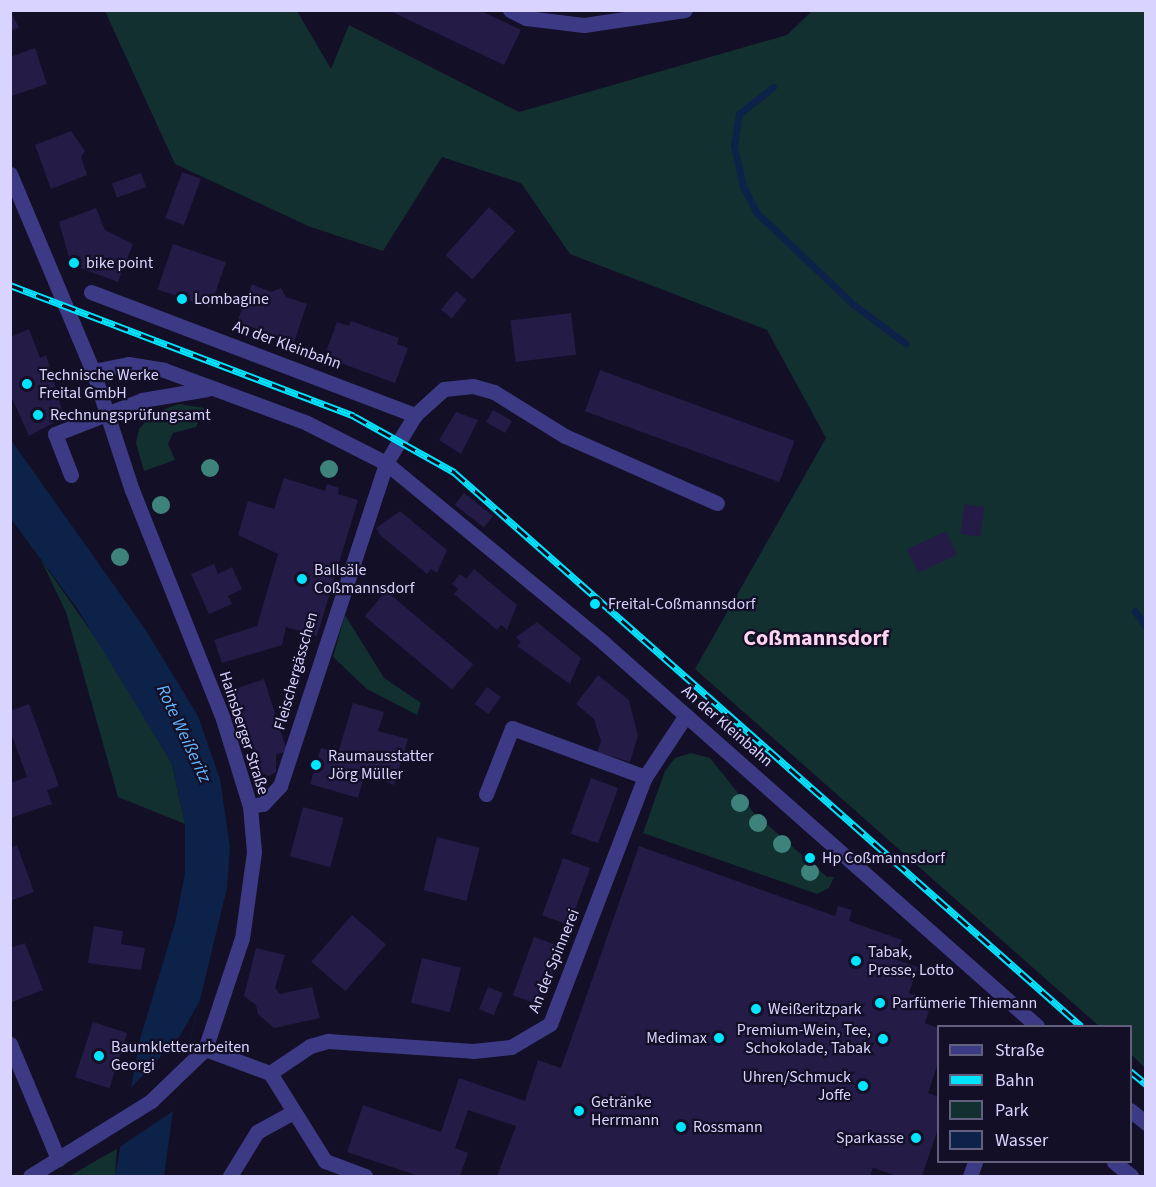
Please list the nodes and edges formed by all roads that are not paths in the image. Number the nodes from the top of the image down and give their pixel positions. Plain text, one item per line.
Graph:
1 (510, 10) edge
2 (685, 10) edge
3 (10, 174) edge
4 (91, 292) dead end
5 (93, 371) junction
6 (213, 388) junction
7 (108, 411) junction
8 (416, 415) junction
9 (386, 463) junction
10 (71, 475) dead end
11 (717, 503) dead end
12 (686, 715) junction
13 (645, 777) junction
14 (486, 794) dead end
15 (250, 806) junction
16 (1032, 1024) edge
17 (10, 1044) edge
18 (205, 1049) junction
19 (270, 1073) junction
20 (1132, 1111) edge
21 (291, 1113) junction
22 (1146, 1123) edge
23 (58, 1159) junction
24 (1116, 1163) edge
25 (30, 1176) edge
26 (230, 1176) edge
27 (365, 1176) edge
28 (1131, 1176) edge

1 - 2 street
3 - 5 street, Hainsberger Straße
4 - 8 street, An der Kleinbahn
5 - 6 street, An der Kleinbahn
5 - 7 street, Hainsberger Straße
6 - 7 street, An der Kleinbahn
6 - 9 street, An der Kleinbahn
7 - 10 street, An der Kleinbahn
7 - 15 street, Hainsberger Straße
8 - 9 street
8 - 11 street
9 - 12 street, An der Kleinbahn
9 - 15 street, Fleischergässchen
12 - 13 street, An der Spinnerei
12 - 16 street, An der Kleinbahn
13 - 14 street
13 - 19 street, An der Spinnerei
15 - 18 street, Hainsberger Straße
17 - 23 street
18 - 19 street
18 - 23 street, Hainsberger Straße
19 - 21 street
20 - 22 street
21 - 26 street
21 - 27 street
23 - 25 street, Hainsberger Straße
24 - 28 street

